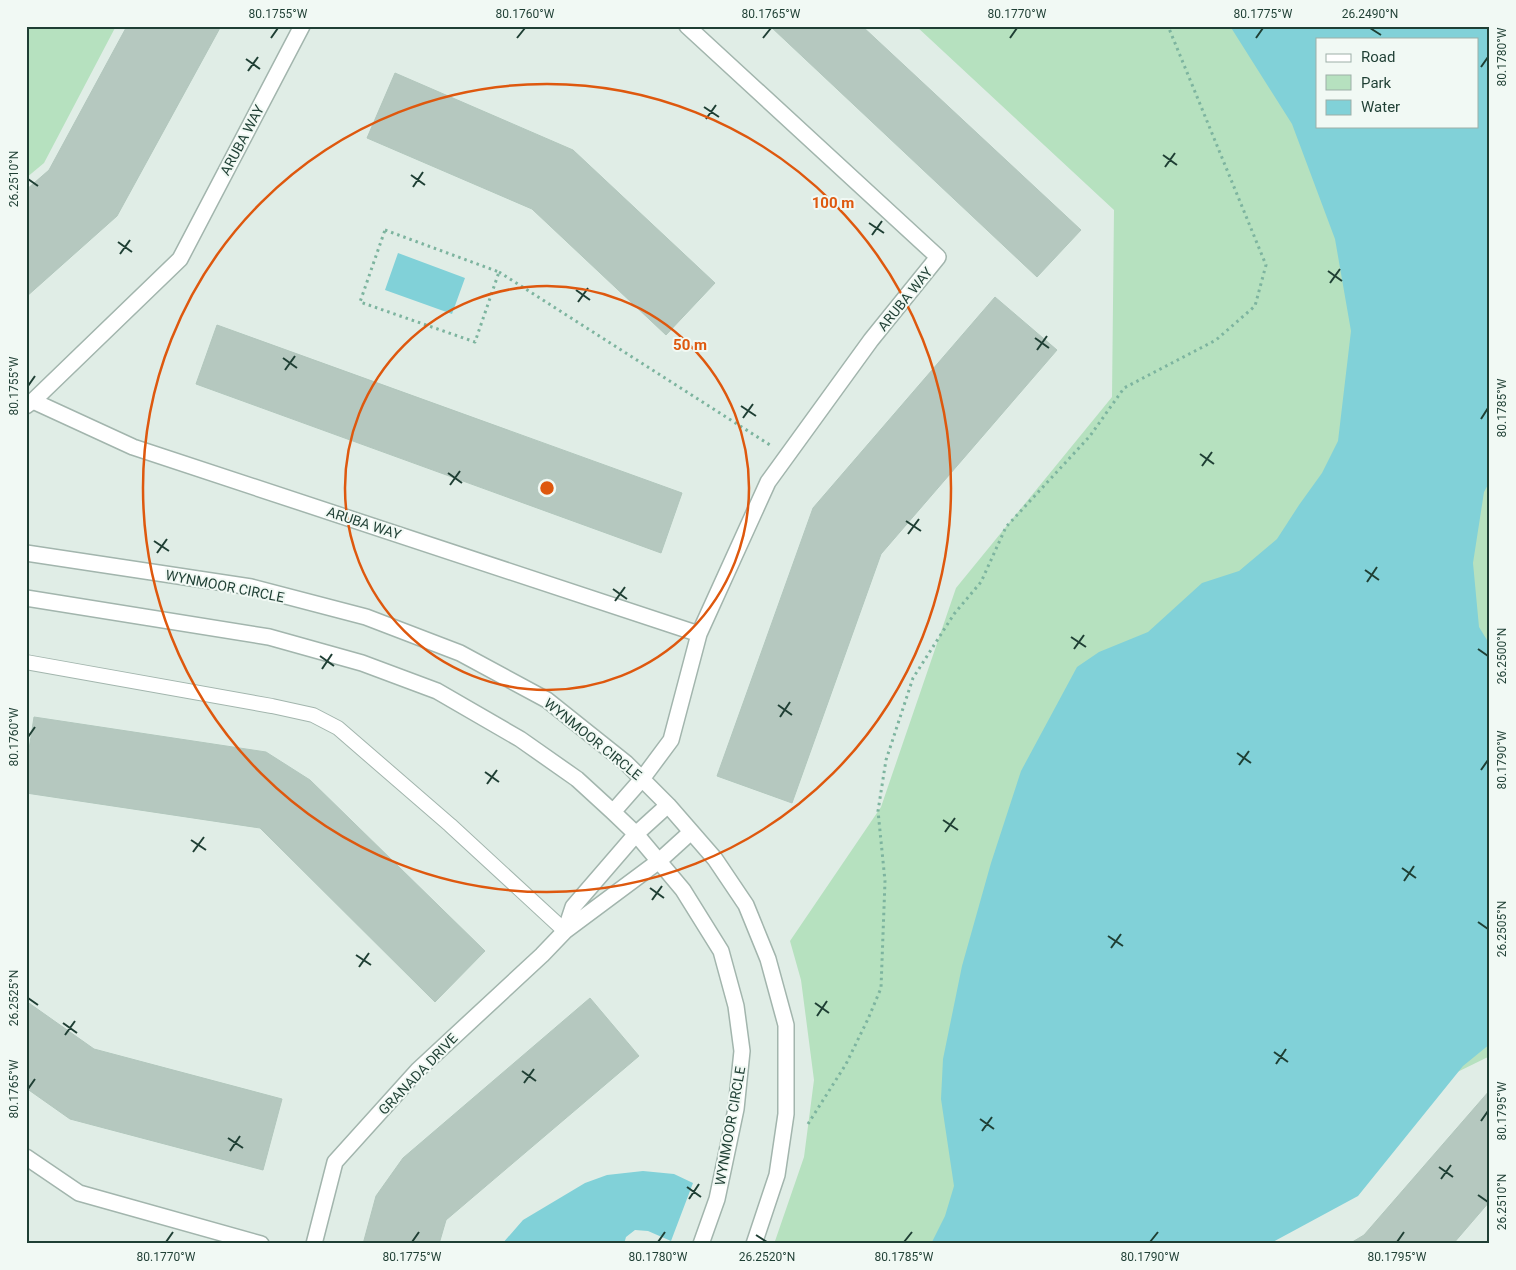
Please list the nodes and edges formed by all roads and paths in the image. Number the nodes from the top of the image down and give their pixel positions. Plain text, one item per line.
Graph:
1 (302, 26) edge
2 (687, 26) edge
3 (1168, 26) edge
4 (499, 272) junction
5 (30, 403) edge
6 (787, 456) junction
7 (26, 552) edge
8 (26, 598) edge
9 (699, 634) junction
10 (26, 662) edge
11 (642, 779) junction
12 (668, 805) junction
13 (613, 812) junction
14 (691, 832) junction
15 (636, 834) junction
16 (659, 861) junction
17 (564, 931) junction
18 (806, 1130) dead end
19 (26, 1157) edge
20 (261, 1244) edge
21 (314, 1244) edge
22 (701, 1244) edge
23 (754, 1244) edge

1 - 5 street, ARUBA WAY
2 - 6 street, ARUBA WAY
3 - 18 path
4 - 4 path
4 - 6 path
5 - 9 street, ARUBA WAY
6 - 9 street, ARUBA WAY
7 - 11 street, WYNMOOR CIRCLE
8 - 13 street, WYNMOOR CIRCLE
9 - 11 street, ARUBA WAY
10 - 17 lane
11 - 12 street, WYNMOOR CIRCLE
11 - 13 street, ARUBA WAY
12 - 14 street, WYNMOOR CIRCLE
12 - 15 street, GRANADA DRIVE
13 - 15 street, WYNMOOR CIRCLE
14 - 16 street, GRANADA DRIVE
14 - 23 street, WYNMOOR CIRCLE
15 - 16 street, WYNMOOR CIRCLE
15 - 17 street, GRANADA DRIVE
16 - 17 street, GRANADA DRIVE
16 - 22 street, WYNMOOR CIRCLE
17 - 21 street, GRANADA DRIVE
19 - 20 street

